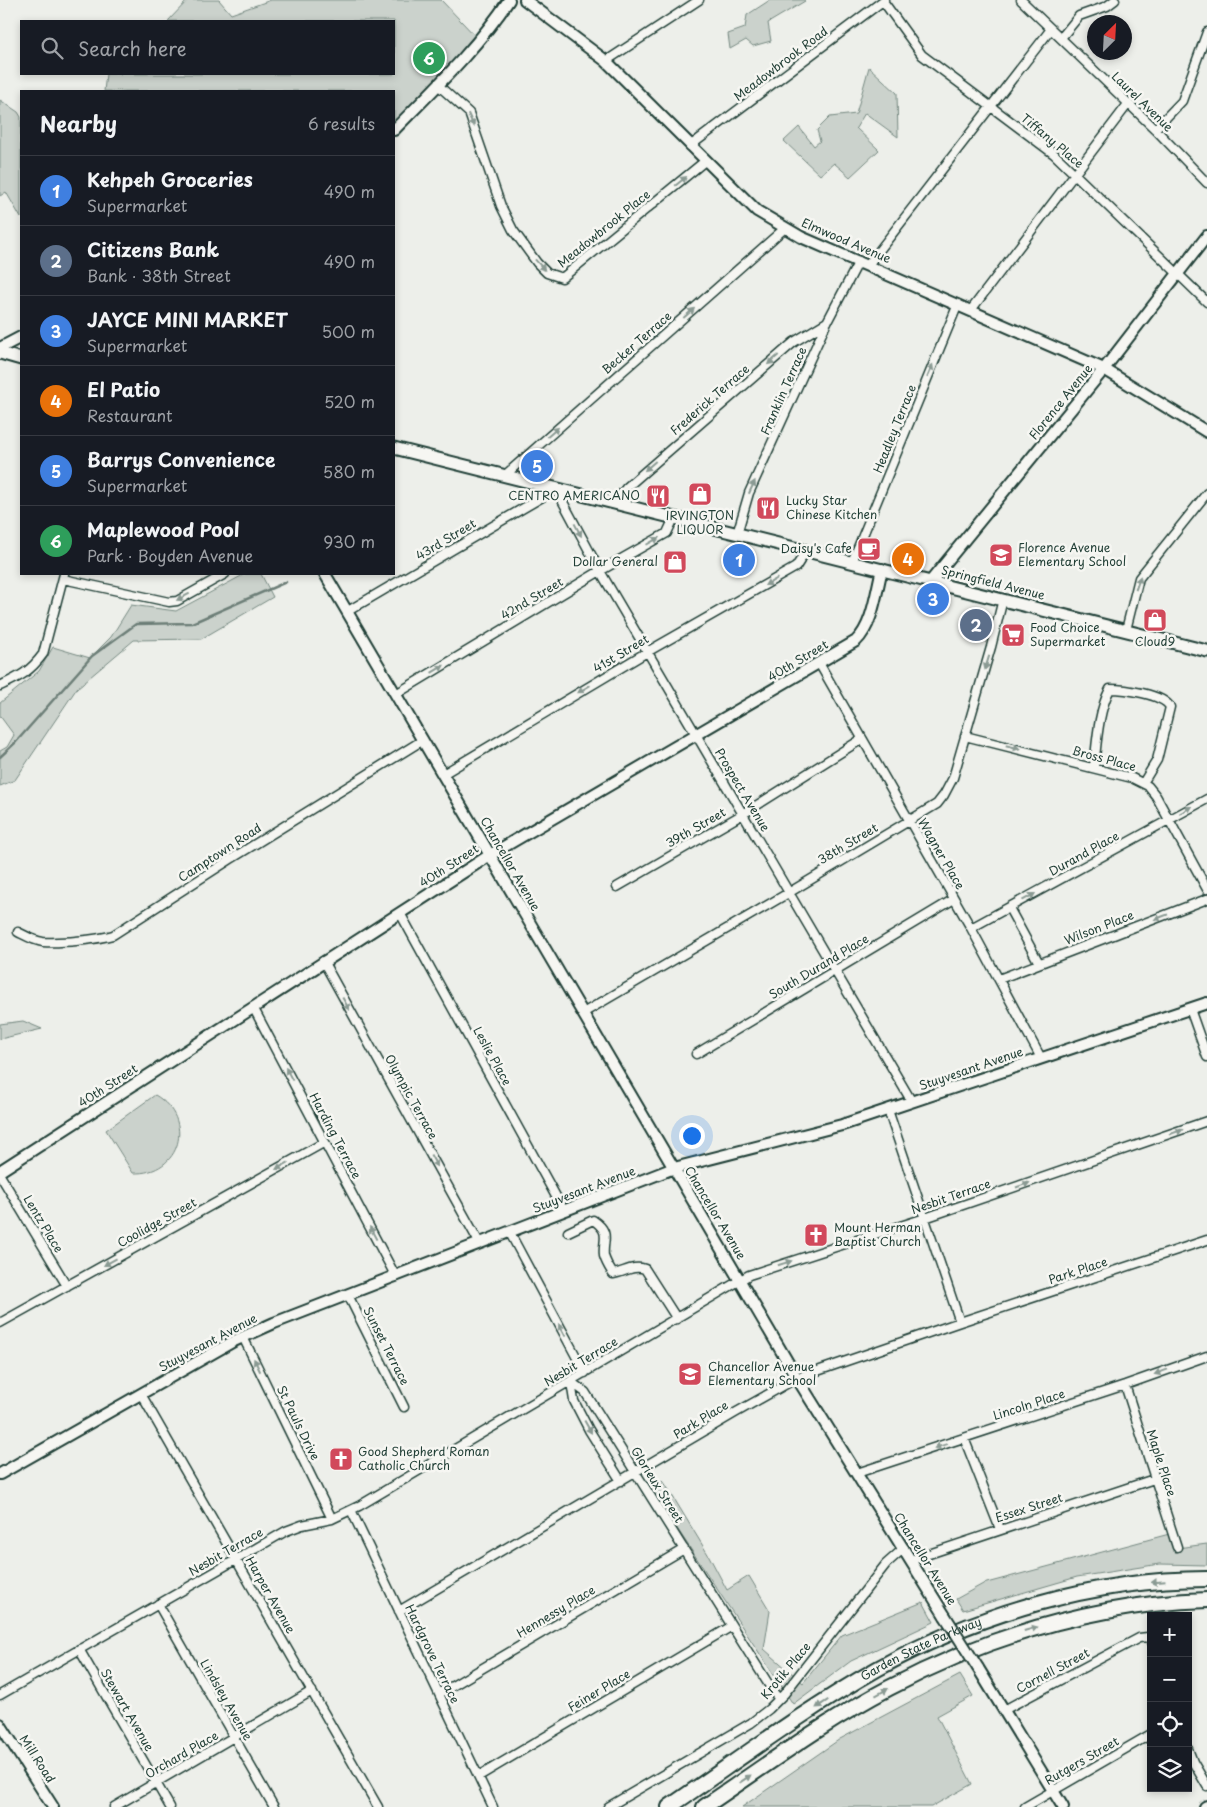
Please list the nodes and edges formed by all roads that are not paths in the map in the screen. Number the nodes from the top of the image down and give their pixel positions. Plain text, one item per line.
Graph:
1 (509, 0) edge
2 (524, 0) edge
3 (699, 0) edge
4 (884, 0) edge
5 (1021, 0) edge
6 (1115, 0) edge
7 (1051, 29) junction
8 (1207, 32) edge
9 (1061, 38) junction
10 (606, 61) junction
11 (438, 85) junction
12 (1128, 104) junction
13 (990, 106) junction
14 (395, 129) edge
15 (1155, 129) junction
16 (690, 146) junction
17 (705, 161) junction
18 (1074, 174) junction
19 (1207, 182) edge
20 (785, 228) junction
21 (1207, 236) edge
22 (864, 263) junction
23 (1178, 274) junction
24 (1207, 302) edge
25 (958, 304) junction
26 (971, 310) junction
27 (827, 322) junction
28 (20, 338) edge
29 (0, 348) edge
30 (0, 353) edge
31 (20, 359) edge
32 (1104, 369) junction
33 (1207, 432) edge
34 (395, 448) edge
35 (504, 476) junction
36 (556, 488) junction
37 (1207, 493) edge
38 (615, 503) junction
39 (674, 518) junction
40 (737, 534) junction
41 (806, 551) junction
42 (852, 562) junction
43 (882, 570) junction
44 (600, 571) junction
45 (223, 575) edge
46 (326, 575) edge
47 (64, 576) edge
48 (930, 582) junction
49 (1003, 599) junction
50 (348, 611) junction
51 (1126, 630) junction
52 (1207, 650) edge
53 (647, 652) junction
54 (819, 663) junction
55 (0, 686) edge
56 (396, 694) junction
57 (696, 736) junction
58 (965, 736) junction
59 (862, 738) junction
60 (423, 740) junction
61 (1094, 767) junction
62 (443, 774) junction
63 (1143, 783) junction
64 (1207, 799) edge
65 (743, 814) junction
66 (1169, 819) junction
67 (909, 821) junction
68 (490, 855) junction
69 (617, 887) dead end
70 (1207, 889) edge
71 (790, 892) junction
72 (954, 899) junction
73 (1207, 899) edge
74 (1009, 908) junction
75 (400, 913) junction
76 (971, 928) junction
77 (18, 932) dead end
78 (323, 962) junction
79 (1039, 964) junction
80 (835, 970) junction
81 (999, 979) junction
82 (1207, 1003) edge
83 (253, 1007) junction
84 (1190, 1009) junction
85 (583, 1013) junction
86 (696, 1054) dead end
87 (1207, 1057) edge
88 (1041, 1058) junction
89 (912, 1102) junction
90 (888, 1110) junction
91 (1207, 1122) edge
92 (325, 1142) junction
93 (674, 1168) junction
94 (0, 1170) edge
95 (0, 1175) edge
96 (564, 1211) junction
97 (925, 1218) junction
98 (568, 1232) dead end
99 (510, 1233) junction
100 (1207, 1240) edge
101 (480, 1244) junction
102 (396, 1276) junction
103 (740, 1280) junction
104 (67, 1286) junction
105 (348, 1295) junction
106 (677, 1319) junction
107 (960, 1322) junction
108 (0, 1323) edge
109 (243, 1337) junction
110 (1207, 1356) edge
111 (585, 1373) junction
112 (797, 1378) junction
113 (571, 1382) junction
114 (1125, 1385) junction
115 (141, 1394) junction
116 (404, 1407) dead end
117 (964, 1438) junction
118 (636, 1472) junction
119 (857, 1473) junction
120 (0, 1474) edge
121 (1154, 1479) junction
122 (621, 1481) junction
123 (351, 1510) junction
124 (332, 1519) junction
125 (1000, 1529) junction
126 (1177, 1547) dead end
127 (904, 1548) junction
128 (684, 1549) junction
129 (236, 1559) junction
130 (911, 1560) junction
131 (1207, 1579) edge
132 (1207, 1600) edge
133 (158, 1604) junction
134 (399, 1611) junction
135 (732, 1626) junction
136 (1147, 1637) edge
137 (80, 1649) junction
138 (312, 1691) junction
139 (439, 1694) junction
140 (0, 1695) edge
141 (779, 1699) junction
142 (1004, 1710) junction
143 (0, 1724) edge
144 (1147, 1736) edge
145 (234, 1738) junction
146 (1192, 1759) edge
147 (478, 1776) junction
148 (156, 1783) junction
149 (1207, 1786) edge
150 (1053, 1790) junction
151 (53, 1807) edge
152 (114, 1807) edge
153 (170, 1807) edge
154 (274, 1807) edge
155 (378, 1807) edge
156 (493, 1807) edge
157 (608, 1807) edge
158 (669, 1807) edge
159 (704, 1807) edge
160 (1025, 1807) edge
161 (1064, 1807) edge

1 - 11 main road
2 - 10 main road, Elmwood Avenue
3 - 10 street
4 - 13 street, Tiffany Place
4 - 16 street, Meadowbrook Road
5 - 7 street
6 - 9 street
7 - 9 street, Laurel Avenue
7 - 13 street, Franklin Terrace
8 - 15 street
9 - 12 street, Laurel Avenue
10 - 16 main road, Elmwood Avenue
11 - 14 main road
11 -> 17 street, Meadowbrook Place
12 - 15 street, Laurel Avenue
12 - 18 street
13 - 18 street, Tiffany Place
13 - 22 street, Franklin Terrace
15 - 19 street, Laurel Avenue
16 - 17 main road, Elmwood Avenue
17 - 20 main road, Elmwood Avenue
18 - 23 street, Tiffany Place
18 - 26 street
20 - 22 main road, Elmwood Avenue
35 -> 20 street, Becker Terrace
21 - 23 main road, Florence Avenue
22 - 25 main road, Elmwood Avenue
22 - 27 street, Franklin Terrace
23 - 24 street, Tiffany Place
23 - 32 main road, Florence Avenue
25 - 26 main road, Elmwood Avenue
42 -> 25 street, Headley Terrace
26 - 32 main road, Elmwood Avenue
27 -> 38 street, Frederick Terrace
40 -> 27 street, Franklin Terrace
28 - 29 main road
30 - 31 main road
32 - 33 main road, Elmwood Avenue
32 - 48 main road, Florence Avenue
34 - 35 main road, Springfield Avenue
35 - 36 main road, Springfield Avenue
36 - 38 main road, Springfield Avenue
36 -> 44 street, Prospect Avenue
36 - 50 street, 43rd Street
51 -> 37 street
38 - 39 main road, Springfield Avenue
39 - 40 main road, Springfield Avenue
44 -> 39 street, 42nd Street
40 - 41 main road, Springfield Avenue
41 - 42 main road, Springfield Avenue
41 -> 53 street, 41st Street
42 - 43 main road, Springfield Avenue
43 - 48 main road, Springfield Avenue
43 - 54 main road, 40th Street
44 - 53 street, Prospect Avenue
56 -> 44 street, 42nd Street
45 -> 47 street
46 - 50 main road, Chancellor Avenue
47 - 55 street
48 - 49 main road, Springfield Avenue
49 - 51 main road, Springfield Avenue
49 -> 58 street, 38th Street
50 - 56 main road, Chancellor Avenue
51 - 52 main road, Springfield Avenue
53 - 57 street, Prospect Avenue
53 -> 62 street, 41st Street
54 - 57 main road, 40th Street
54 - 59 street, Wagner Place
56 - 60 main road, Chancellor Avenue
57 - 65 street, Prospect Avenue
57 - 68 main road, 40th Street
58 -> 61 street, Bross Place
58 - 67 street, 38th Street
59 - 65 street, 39th Street
59 - 67 street, Wagner Place
60 - 62 main road, Chancellor Avenue
60 - 77 street, Camptown Road
61 - 63 street, Bross Place
61 - 63 street
62 - 68 main road, Chancellor Avenue
63 - 66 street, Bross Place
66 -> 64 street, Durand Place
65 - 69 street, 39th Street
65 - 71 street, Prospect Avenue
66 - 70 street, Bross Place
74 -> 66 street, Durand Place
67 - 71 street, 38th Street
67 - 72 street, Wagner Place
68 - 75 main road, 40th Street
68 - 85 main road, Chancellor Avenue
71 - 80 street, Prospect Avenue
71 - 85 street, 38th Street
72 - 76 street, Wagner Place
72 - 80 street, South Durand Place
73 -> 79 street, Wilson Place
74 - 76 street, Durand Place
74 - 79 street
75 - 78 main road, 40th Street
75 - 96 street, Leslie Place
76 - 81 street, Wagner Place
78 - 83 main road, 40th Street
78 -> 101 street, Olympic Terrace
79 - 81 street, Wilson Place
80 - 86 street, South Durand Place
80 - 89 street, Prospect Avenue
81 - 88 street, Wagner Place
82 - 84 main road, Stuyvesant Avenue
92 -> 83 street, Harding Terrace
83 - 94 main road, 40th Street
84 - 87 street
84 - 88 main road, Stuyvesant Avenue
85 - 93 main road, Chancellor Avenue
88 - 89 main road, Stuyvesant Avenue
89 - 90 main road, Stuyvesant Avenue
90 - 93 main road, Stuyvesant Avenue
90 - 97 street
97 -> 91 street, Nesbit Terrace
102 -> 92 street, Harding Terrace
92 -> 104 street, Coolidge Street
93 - 96 main road, Stuyvesant Avenue
93 - 103 main road, Chancellor Avenue
95 - 104 street, Lentz Place
96 - 99 main road, Stuyvesant Avenue
103 -> 97 street, Nesbit Terrace
97 - 107 street
98 - 106 street
99 - 101 main road, Stuyvesant Avenue
111 -> 99 street
100 - 107 street, Park Place
101 - 102 main road, Stuyvesant Avenue
102 - 105 main road, Stuyvesant Avenue
103 - 106 street, Nesbit Terrace
103 - 112 main road, Chancellor Avenue
104 - 108 street, Coolidge Street
105 - 109 main road, Stuyvesant Avenue
105 - 116 street, Sunset Terrace
106 - 111 street, Nesbit Terrace
107 - 112 street, Park Place
109 - 115 main road, Stuyvesant Avenue
124 -> 109 street, St Pauls Drive
110 -> 114 street, Lincoln Place
111 - 113 street, Nesbit Terrace
112 - 118 street, Park Place
112 - 119 main road, Chancellor Avenue
113 - 118 street, Glorieux Street
113 -> 122 street
113 - 123 street, Nesbit Terrace
114 - 117 street, Lincoln Place
114 - 121 street, Maple Place
115 - 120 main road, Stuyvesant Avenue
115 - 129 street, Harper Avenue
117 -> 119 street, Lincoln Place
117 - 125 street
118 - 122 street, Park Place
118 - 128 street, Glorieux Street
119 - 127 main road, Chancellor Avenue
121 - 125 street, Essex Street
121 - 126 street, Maple Place
122 - 134 street, Park Place
123 - 124 street, Nesbit Terrace
123 - 134 street, Hardgrove Terrace
124 - 129 street, Nesbit Terrace
125 - 130 street, Essex Street
127 - 130 main road, Chancellor Avenue
127 - 141 street, Krotik Place
128 - 135 street, Glorieux Street
128 - 139 street, Hennessy Place
129 - 133 street, Nesbit Terrace
129 - 138 street, Harper Avenue
130 - 142 main road, Chancellor Avenue, bridge
131 -> 158 highway, Garden State Parkway
159 -> 132 highway, Garden State Parkway
133 - 137 street, Nesbit Terrace
133 - 145 street, Lindsley Avenue
134 - 139 street, Hardgrove Terrace
135 - 141 street, Glorieux Street
135 - 147 street, Feiner Place
136 - 142 street, Cornell Street
137 - 140 street, Nesbit Terrace
137 - 148 street, Stewart Avenue
138 - 145 street, Orchard Place
138 - 155 street, Harper Avenue
139 - 147 street, Hardgrove Terrace
141 - 157 street, Krotik Place
142 - 150 main road, Chancellor Avenue
143 - 151 main road, Mill Road
144 - 150 street, Rutgers Street
145 - 148 street, Orchard Place
145 - 154 street, Lindsley Avenue
146 - 149 street
147 - 156 street, Hardgrove Terrace
148 - 152 street, Orchard Place
148 - 153 street, Stewart Avenue
150 - 160 street, Rutgers Street
150 - 161 main road, Chancellor Avenue

